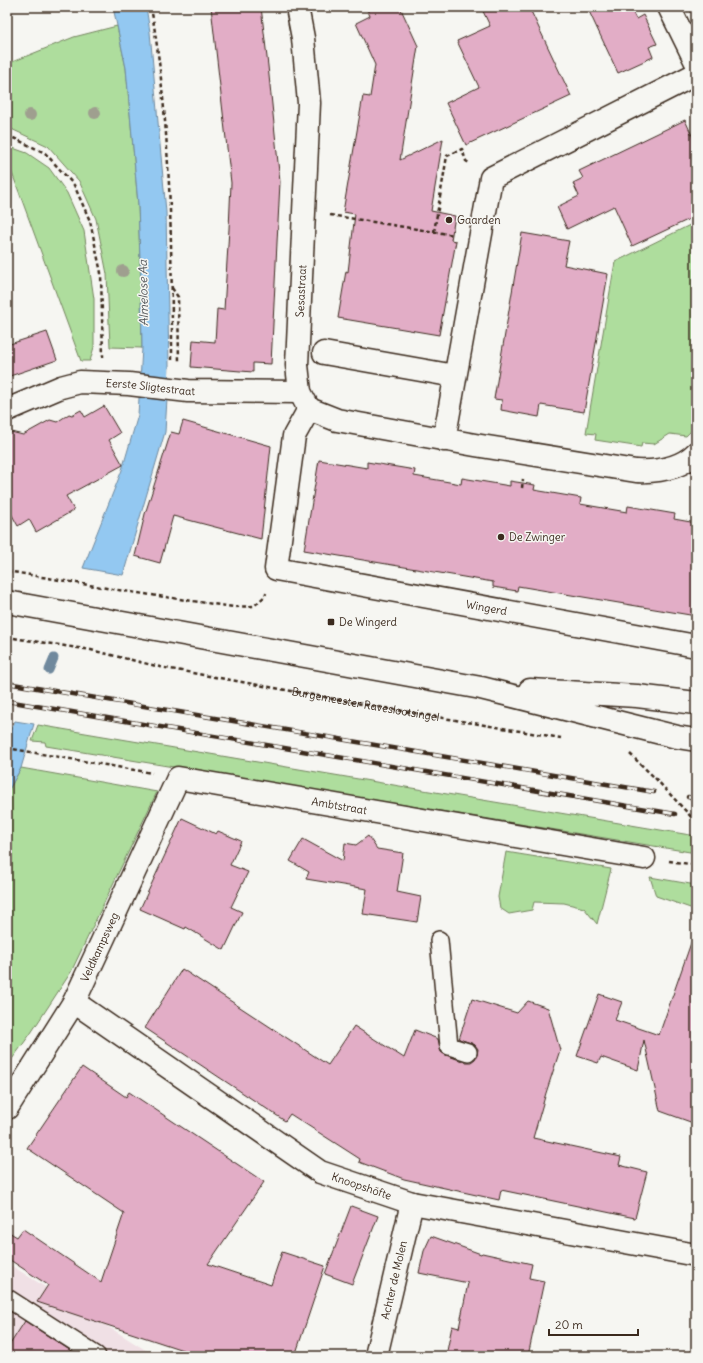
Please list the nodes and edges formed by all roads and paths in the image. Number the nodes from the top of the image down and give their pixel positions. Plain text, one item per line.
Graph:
1 (151, 7) edge
2 (297, 7) edge
3 (669, 7) edge
4 (696, 62) edge
5 (696, 74) edge
6 (7, 135) edge
7 (491, 178) junction
8 (304, 212) junction
9 (434, 232) junction
10 (480, 240) junction
11 (172, 287) junction
12 (324, 353) dead end
13 (172, 361) dead end
14 (455, 376) junction
15 (103, 382) junction
16 (184, 390) junction
17 (305, 401) junction
18 (7, 410) edge
19 (444, 440) junction
20 (694, 459) edge
21 (276, 569) junction
22 (7, 571) edge
23 (7, 602) edge
24 (7, 637) edge
25 (696, 646) edge
26 (481, 688) junction
27 (696, 703) edge
28 (565, 738) dead end
29 (696, 740) edge
30 (7, 748) edge
31 (628, 752) dead end
32 (178, 778) junction
33 (696, 822) edge
34 (644, 858) dead end
35 (439, 940) dead end
36 (74, 1002) junction
37 (468, 1052) dead end
38 (7, 1108) edge
39 (412, 1203) junction
40 (696, 1255) edge
41 (7, 1298) edge
42 (97, 1356) edge
43 (376, 1356) edge

1 - 11 path
2 - 8 street, Sesastraat
3 - 4 street
5 - 7 street
6 - 15 path
7 - 9 path
7 - 10 street
8 - 9 path
8 - 17 street, Sesastraat
9 - 10 path
10 - 14 street
11 - 13 path
11 - 16 path
12 - 14 street
14 - 19 street
15 - 16 street, Eerste Sligtestraat
15 - 18 street, Eerste Sligtestraat
16 - 17 street, Eerste Sligtestraat
17 - 19 street
17 - 21 street
19 - 20 street
21 - 22 path
21 - 25 street, Wingerd
23 - 26 street
24 - 28 path, Burgemeester Raveslootsingel
26 - 27 street
26 - 29 street
30 - 32 path
31 - 33 path, bridge
32 - 34 street, Ambtstraat
32 - 36 street, Veldkampsweg
35 - 37 lane
36 - 38 street, Veldkampsweg
36 - 39 street, Knoopshöfte
39 - 40 street, Knoopshöfte
39 - 43 street, Achter de Molen
41 - 42 lane

